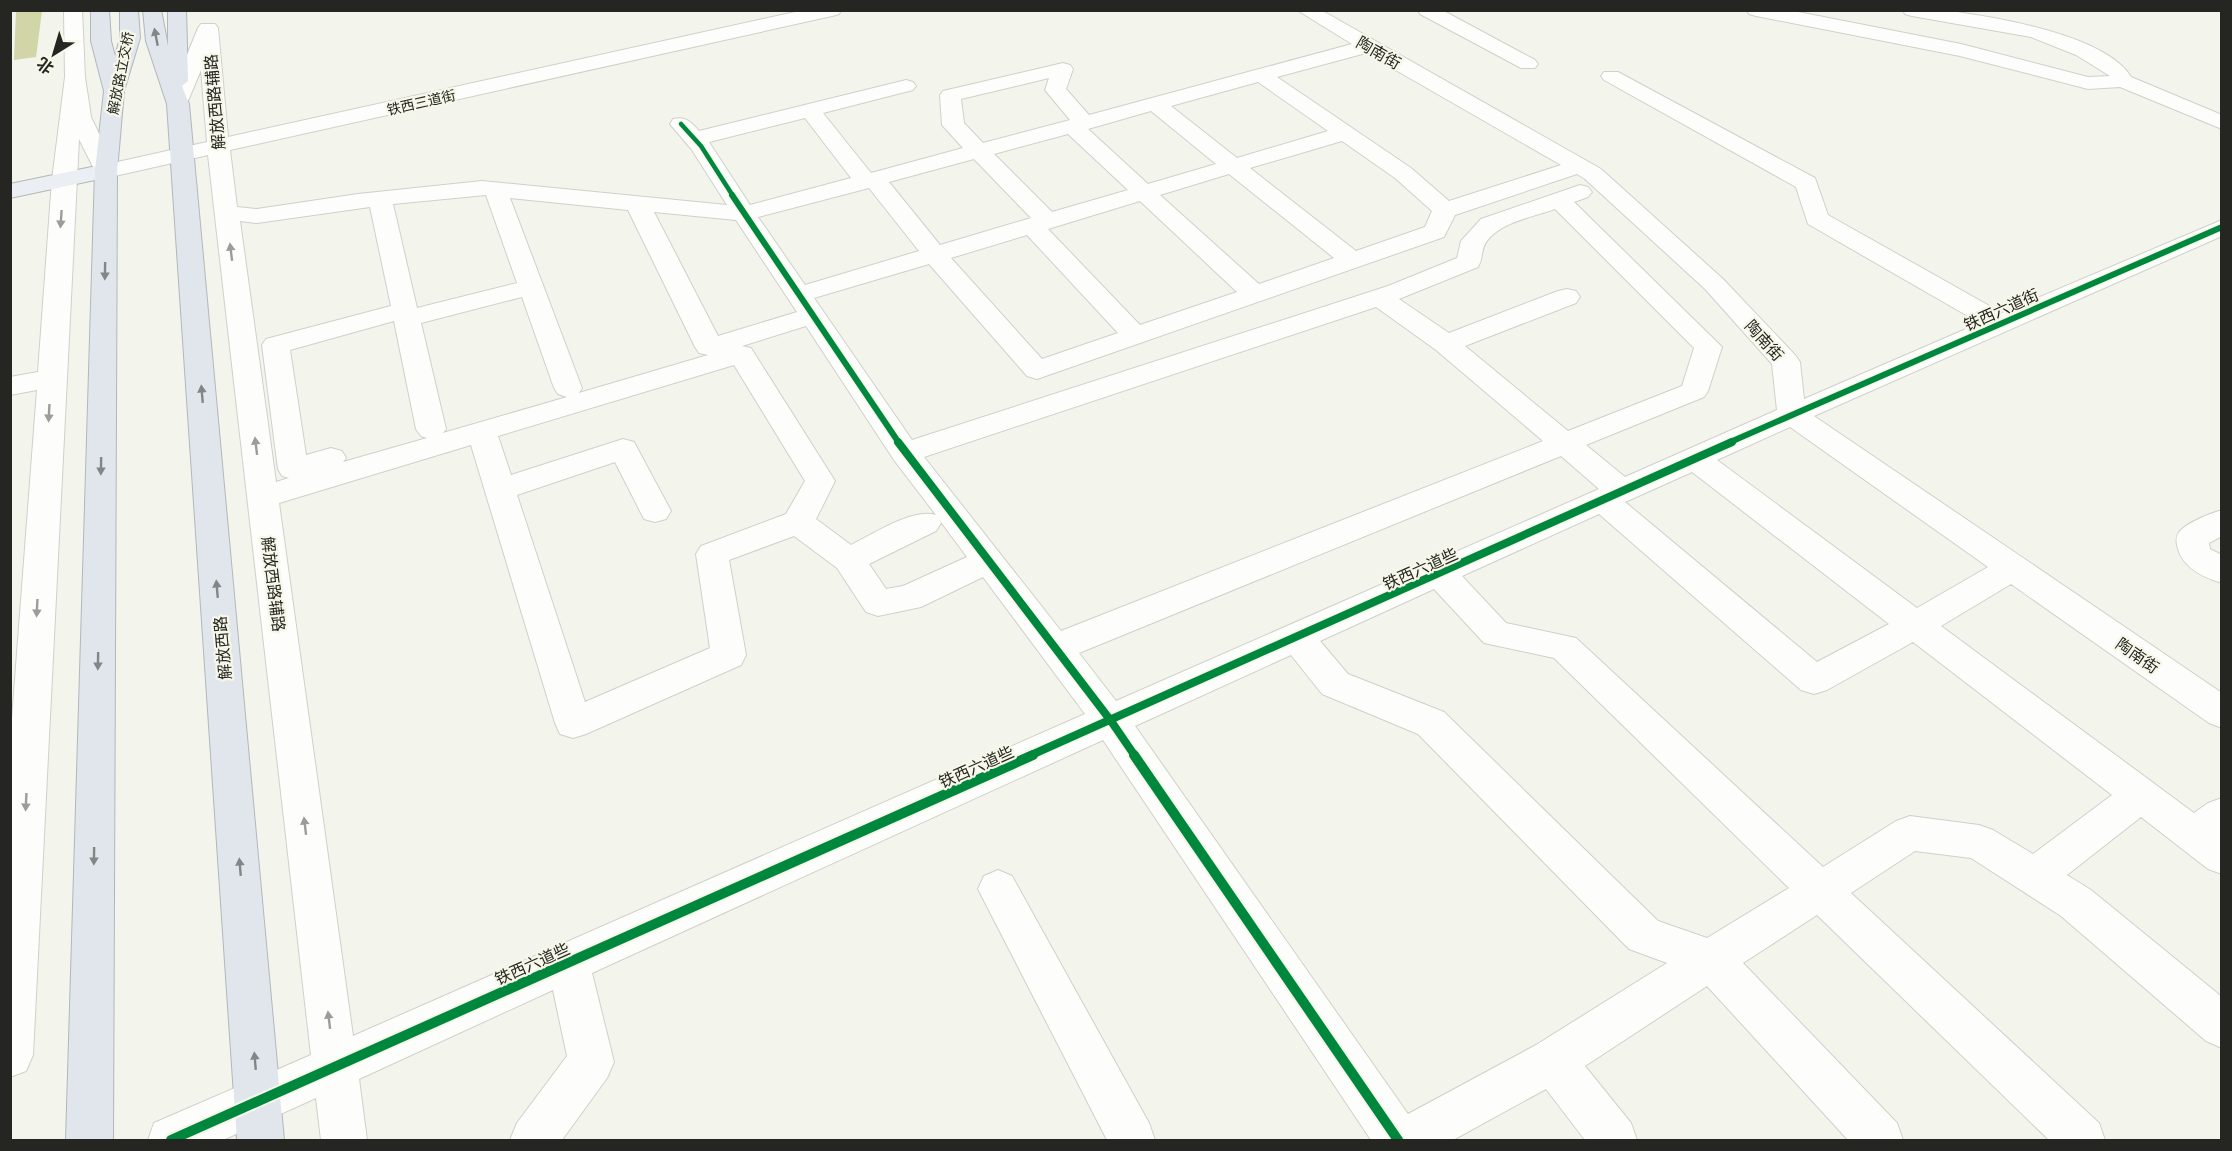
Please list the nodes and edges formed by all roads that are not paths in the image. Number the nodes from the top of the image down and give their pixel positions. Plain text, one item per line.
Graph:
1 (73, 10) edge
2 (100, 10) edge
3 (129, 10) edge
4 (152, 10) edge
5 (177, 10) edge
6 (831, 10) edge
7 (1306, 10) edge
8 (1426, 10) edge
9 (1756, 10) edge
10 (1912, 10) edge
11 (754, 18) edge
12 (207, 19) edge
13 (1369, 46) junction
14 (1528, 64) dead end
15 (1261, 75) junction
16 (1611, 76) dead end
17 (75, 77) junction
18 (2122, 81) junction
19 (906, 86) dead end
20 (114, 91) junction
21 (178, 104) junction
22 (1155, 104) junction
23 (810, 110) junction
24 (2222, 123) edge
25 (1079, 125) junction
26 (1344, 133) junction
27 (218, 147) junction
28 (978, 152) junction
29 (182, 155) junction
30 (1233, 165) junction
31 (1580, 166) junction
32 (106, 171) junction
33 (64, 180) junction
34 (871, 181) junction
35 (1604, 184) junction
36 (495, 189) junction
37 (10, 191) edge
38 (1144, 192) junction
39 (380, 199) junction
40 (1559, 200) junction
41 (637, 203) junction
42 (1445, 210) junction
43 (226, 213) junction
44 (744, 214) junction
45 (1039, 223) junction
46 (2222, 227) edge
47 (934, 254) junction
48 (1353, 261) junction
49 (531, 286) junction
50 (1255, 295) junction
51 (1379, 297) junction
52 (1567, 297) dead end
53 (805, 305) junction
54 (406, 314) junction
55 (2001, 324) junction
56 (1136, 336) junction
57 (1446, 344) junction
58 (710, 347) junction
59 (51, 379) junction
60 (10, 386) edge
61 (568, 388) junction
62 (1792, 416) junction
63 (431, 429) junction
64 (482, 432) junction
65 (1566, 442) junction
66 (905, 453) junction
67 (1696, 460) junction
68 (500, 490) junction
69 (262, 497) junction
70 (1614, 497) junction
71 (655, 511) dead end
72 (2222, 521) edge
73 (798, 522) junction
74 (925, 523) dead end
75 (849, 560) junction
76 (988, 561) junction
77 (2012, 568) junction
78 (2222, 571) edge
79 (1440, 574) junction
80 (1916, 625) junction
81 (1297, 638) junction
82 (1055, 648) junction
83 (2222, 713) edge
84 (1111, 721) junction
85 (20, 753) edge
86 (2141, 795) junction
87 (2212, 835) edge
88 (2034, 877) junction
89 (998, 889) dead end
90 (1820, 891) junction
91 (1711, 960) junction
92 (568, 962) junction
93 (2222, 1026) edge
94 (10, 1054) edge
95 (1552, 1060) junction
96 (335, 1065) junction
97 (258, 1100) junction
98 (89, 1140) edge
99 (171, 1140) edge
100 (261, 1140) edge
101 (344, 1140) edge
102 (534, 1140) edge
103 (1132, 1140) edge
104 (1398, 1140) edge
105 (1407, 1140) edge
106 (1614, 1140) edge
107 (1880, 1140) edge
108 (2082, 1140) edge

1 - 17 street
2 - 20 highway
3 - 20 highway, 解放路立交桥
21 -> 4 highway, 解放路立交桥
5 - 21 highway
6 - 11 street, 铁西三道街
7 - 13 street, 陶南街
8 - 14 street
9 - 18 street
10 - 18 street
11 - 27 street, 铁西三道街
12 - 21 street
12 - 27 street, 解放西路辅路
13 - 15 street
13 - 31 street, 陶南街
15 - 22 street
15 - 26 street
16 - 55 street
17 - 32 street
17 - 33 street
18 - 24 street
19 - 23 street
20 - 32 highway, 解放路立交桥
21 - 29 highway, 解放路立交桥
22 - 25 street
22 - 30 street
23 - 34 street
23 - 44 street
25 - 28 street
25 - 28 street
25 - 38 street
26 - 30 street
26 - 42 street
27 - 29 street, 铁西三道街
27 - 43 street, 解放西路辅路
28 - 34 street
28 - 45 street
29 - 32 street, 铁西三道街
97 -> 29 highway, 解放西路
30 - 38 street
30 - 48 street
31 - 35 street, 陶南街
31 - 42 street
32 - 33 main road, 铁西三道街
32 -> 98 highway
33 - 37 main road, 铁西三道街
33 -> 59 street
34 - 44 street
34 - 47 street
35 - 40 street
35 - 62 street, 陶南街
36 - 39 street
36 - 41 street
36 - 49 street
38 - 45 street
38 - 50 street
39 - 43 street
39 - 54 street
40 - 51 street
40 - 65 street
41 - 44 street
41 - 58 street
42 - 48 street
69 -> 43 street, 解放西路辅路
44 - 53 street
45 - 47 street
45 - 56 street
46 - 55 street, 铁西六道街
47 - 53 street
47 - 56 street
48 - 50 street
49 - 54 street
49 - 61 street
50 - 56 street
51 - 57 street
51 - 66 street
52 - 57 street
53 - 58 street
53 - 66 street
54 - 63 street
54 - 63 street
55 - 62 street, 铁西六道街
57 - 65 street
58 - 61 street
59 - 60 street
59 -> 85 street
61 - 63 street
62 - 67 street, 铁西六道些
62 - 77 street, 陶南街
64 - 68 street
64 - 69 street
64 - 73 street
65 - 70 street
65 - 82 street
66 - 76 street
67 - 70 street, 铁西六道些
67 - 80 street
68 - 71 street
68 - 73 street
96 -> 69 street, 解放西路辅路
70 - 79 street, 铁西六道些
70 - 80 street
72 - 78 street
73 - 75 street
74 - 75 street
75 - 76 street
76 - 82 street
77 - 80 street
77 - 83 street, 陶南街
79 - 81 street, 铁西六道些
79 - 90 street
80 - 86 street
81 - 84 street, 铁西六道些
81 - 91 street
82 - 84 street
84 - 92 street, 铁西六道些
84 - 104 street
85 -> 94 street
86 - 87 street
86 - 88 street
88 - 90 street
88 - 93 street
89 - 103 street
90 - 91 street
90 - 108 street
91 - 95 street
91 - 107 street
92 - 96 street, 铁西六道些
92 - 102 street
95 - 105 street
95 - 106 street
96 - 97 street, 铁西六道些
96 - 101 street, 解放西路辅路
97 - 99 street, 铁西六道些
97 - 100 highway, 解放西路

